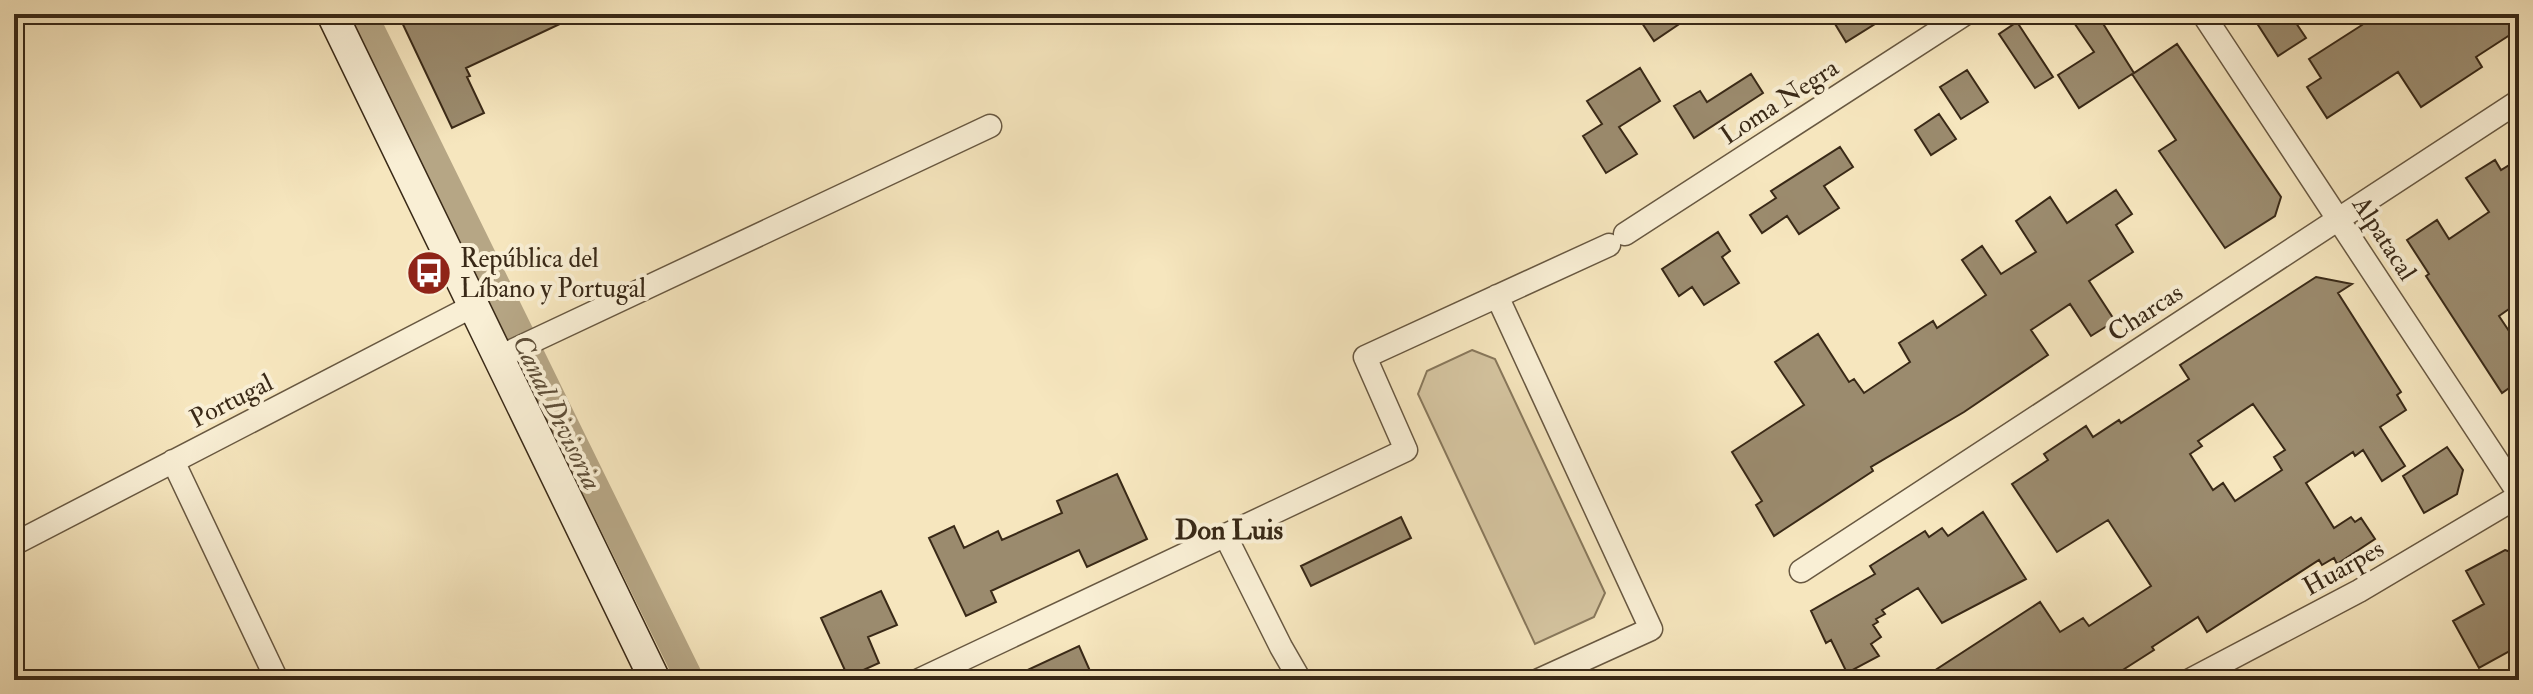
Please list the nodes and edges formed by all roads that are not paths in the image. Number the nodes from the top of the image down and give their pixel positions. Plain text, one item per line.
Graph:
1 (332, 14) edge
2 (1965, 14) edge
3 (2203, 14) edge
4 (2519, 101) edge
5 (990, 126) dead end
6 (2338, 219) junction
7 (1497, 296) junction
8 (473, 306) junction
9 (499, 357) junction
10 (173, 461) junction
11 (2519, 495) edge
12 (1225, 535) junction
13 (14, 544) edge
14 (1801, 571) dead end
15 (277, 680) edge
16 (655, 680) edge
17 (919, 680) edge
18 (1300, 680) edge
19 (1539, 680) edge
20 (2190, 680) edge

1 - 8 main road
2 - 7 street, Loma Negra
3 - 6 street, Alpatacal
4 - 6 street, Charcas
5 - 9 street
6 - 11 street, Alpatacal
6 - 14 street, Charcas
7 - 12 street, Loma Negra
7 - 19 street
8 - 9 main road
8 - 10 street, Portugal
9 - 16 main road
10 - 13 street, Portugal
10 - 15 street
11 - 20 street, Huarpes
12 - 17 street
12 - 18 street

